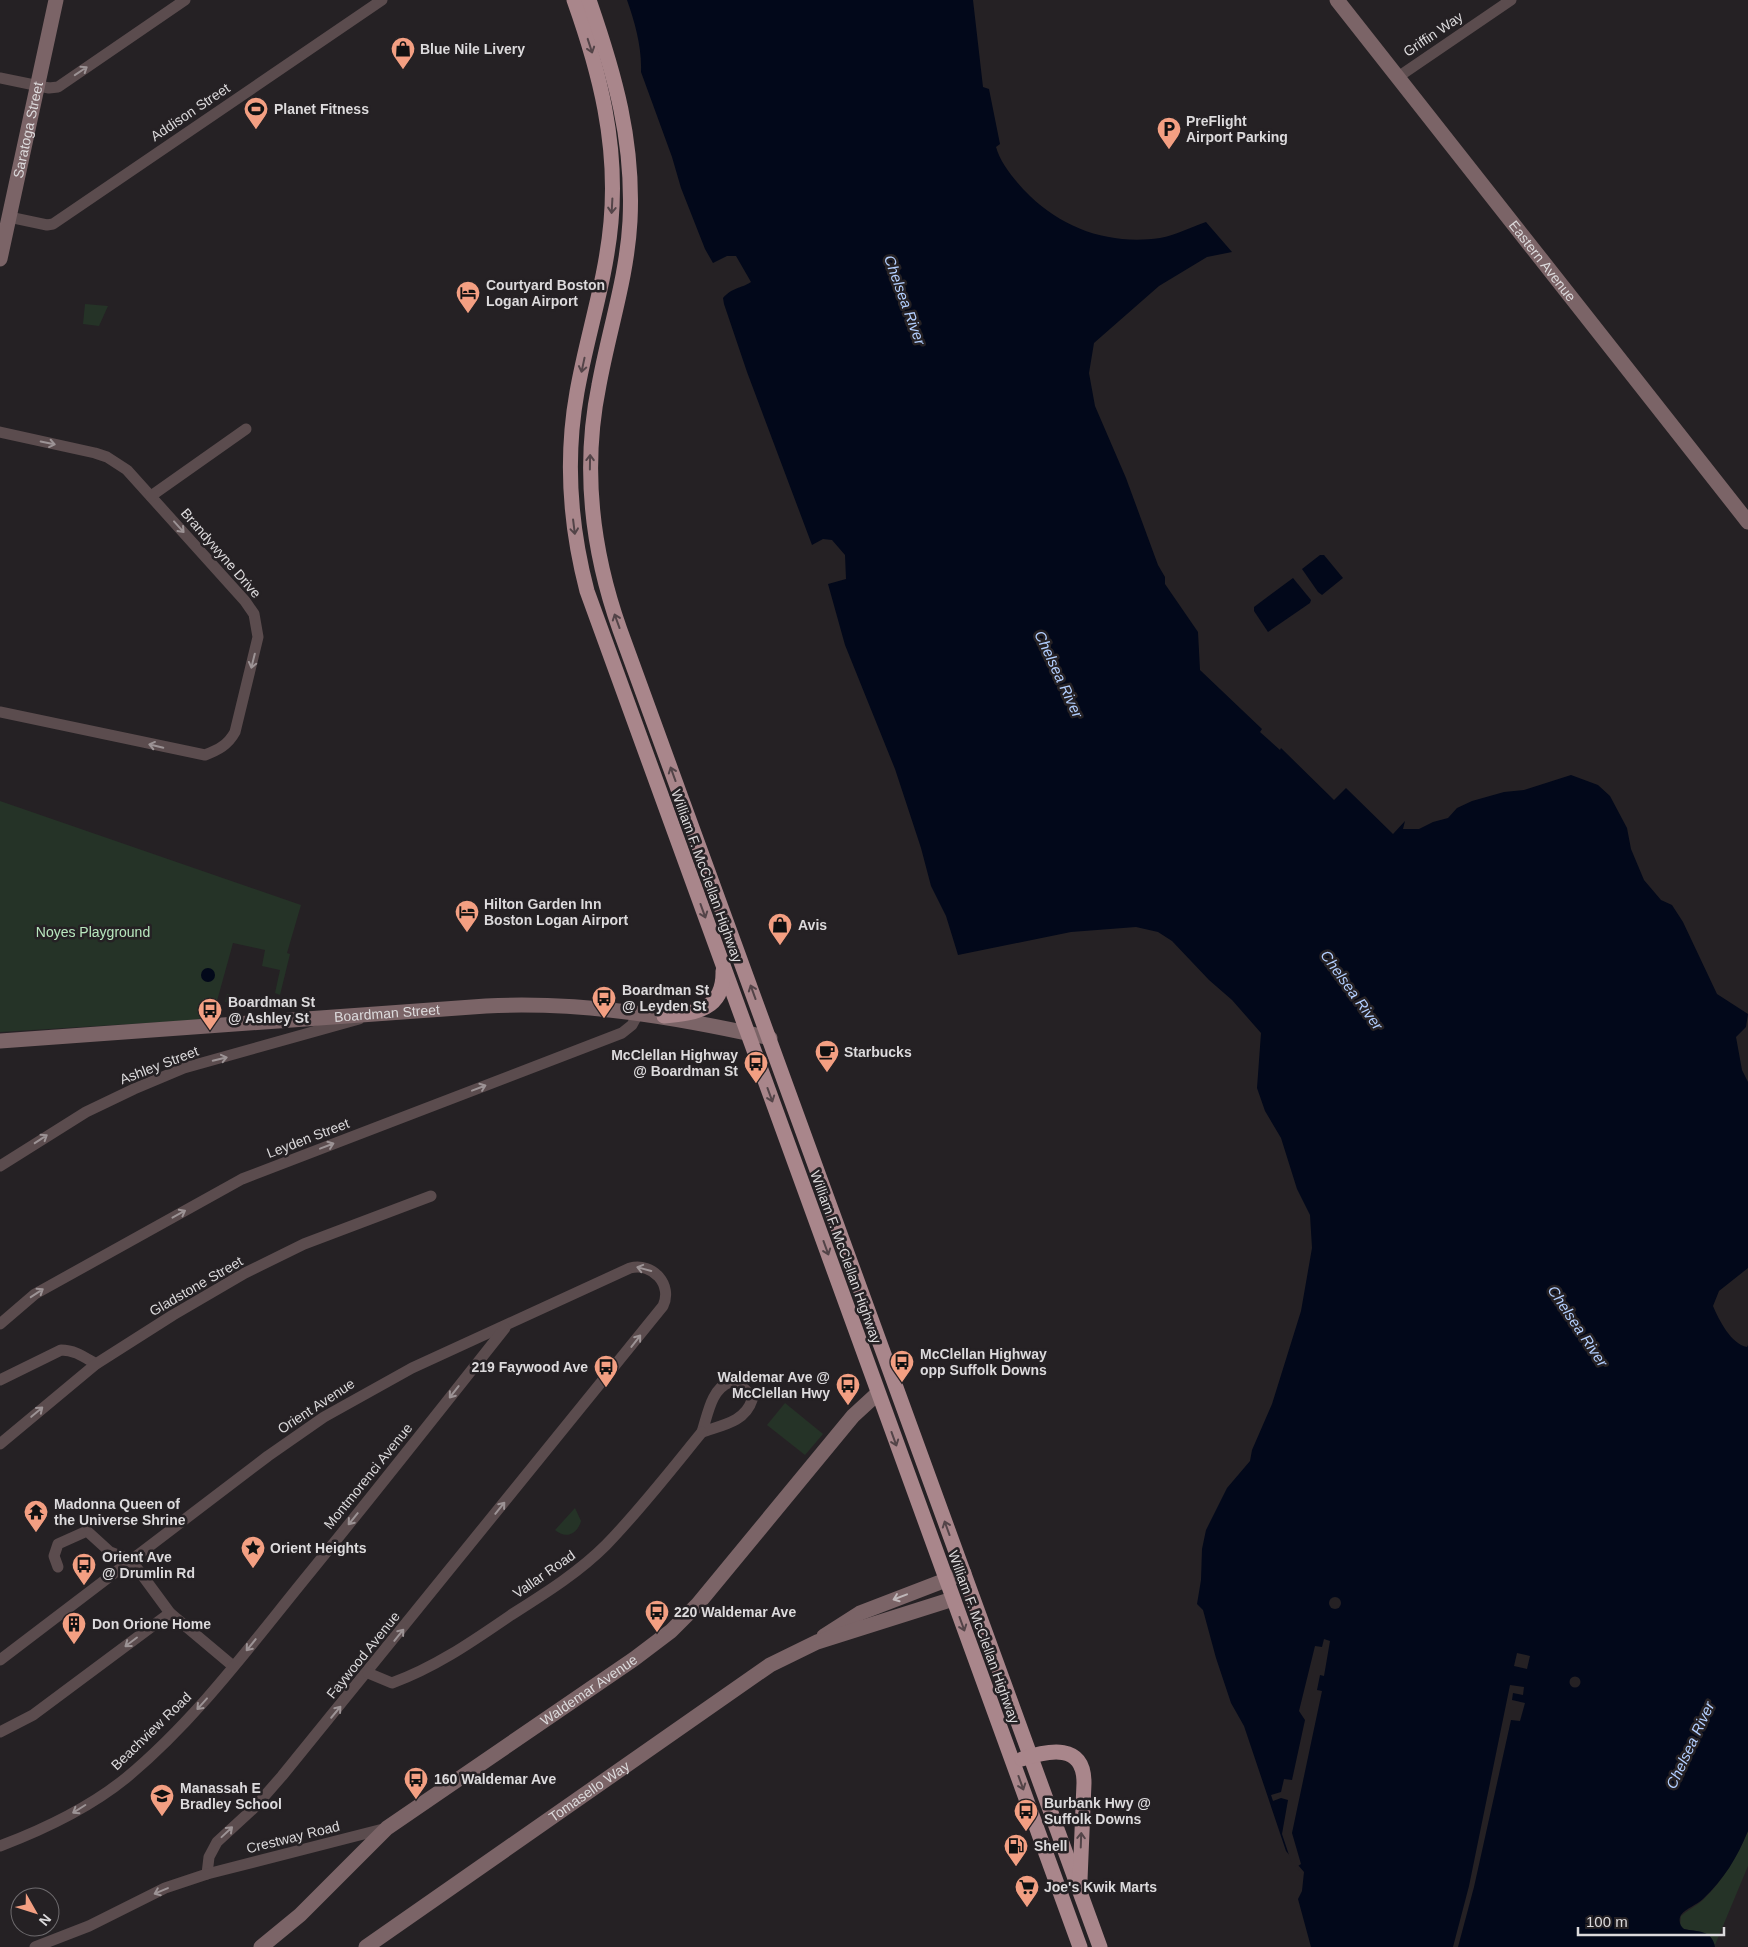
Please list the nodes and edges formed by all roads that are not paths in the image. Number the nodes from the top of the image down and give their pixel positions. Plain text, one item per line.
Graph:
1 (56, 0) edge
2 (185, 0) edge
3 (382, 0) edge
4 (574, 0) edge
5 (589, 0) edge
6 (1337, 0) edge
7 (1511, 0) edge
8 (1398, 77) junction
9 (0, 78) edge
10 (38, 86) junction
11 (9, 217) junction
12 (0, 259) edge
13 (246, 429) dead end
14 (0, 432) edge
15 (151, 496) junction
16 (1748, 522) edge
17 (0, 712) edge
18 (722, 965) junction
19 (639, 1012) junction
20 (372, 1016) junction
21 (664, 1016) junction
22 (303, 1019) junction
23 (748, 1033) junction
24 (300, 1037) junction
25 (770, 1038) junction
26 (0, 1041) edge
27 (0, 1166) edge
28 (431, 1196) dead end
29 (663, 1306) joint
30 (0, 1324) edge
31 (506, 1326) junction
32 (96, 1364) junction
33 (0, 1380) edge
34 (878, 1393) junction
35 (702, 1432) junction
36 (0, 1444) edge
37 (131, 1560) junction
38 (58, 1566) dead end
39 (964, 1573) junction
40 (946, 1580) junction
41 (953, 1599) junction
42 (170, 1613) junction
43 (817, 1642) junction
44 (0, 1660) edge
45 (233, 1666) junction
46 (368, 1673) junction
47 (0, 1732) edge
48 (1031, 1756) junction
49 (1013, 1762) junction
50 (387, 1828) junction
51 (0, 1846) edge
52 (207, 1874) junction
53 (1079, 1889) junction
54 (35, 1947) edge
55 (261, 1947) edge
56 (366, 1947) edge
57 (1080, 1947) edge
58 (1100, 1947) edge

1 - 10 main road, Saratoga Street
10 -> 2 street
3 - 11 street, Addison Street
4 -> 18 highway, William F. McClellan Highway
25 -> 5 highway, William F. McClellan Highway
6 - 8 main road, Eastern Avenue
7 - 8 street, Griffin Way
8 - 16 main road, Eastern Avenue
9 - 10 street
10 - 11 main road, Saratoga Street
11 - 12 main road, Saratoga Street
13 - 15 street
14 -> 15 street, Brandywyne Drive
15 -> 17 street, Brandywyne Drive
18 - 21 highway
18 - 23 highway, William F. McClellan Highway
19 - 20 main road, Boardman Street
19 - 21 main road, Boardman Street
30 -> 19 street, Leyden Street
20 - 22 main road, Boardman Street
20 - 24 street, Ashley Street
21 - 23 main road, Boardman Street
22 - 24 street
22 - 26 main road, Boardman Street
23 - 25 main road, Boardman Street
23 -> 34 highway, William F. McClellan Highway
27 -> 24 street, Ashley Street
39 -> 25 highway, William F. McClellan Highway
28 - 32 street, Gladstone Street
29 -> 31 street, Orient Avenue
46 -> 29 street, Faywood Avenue
31 - 37 street, Orient Avenue
31 -> 45 street, Montmorenci Avenue
32 - 33 street
36 -> 32 street, Gladstone Street
34 -> 40 highway, William F. McClellan Highway
34 - 50 main road, Waldemar Avenue
35 - 35 street, Vallar Road
35 - 46 street, Vallar Road
37 - 38 street
37 - 42 street
37 - 44 street, Orient Avenue
39 - 40 main road, Tomasello Way
39 - 48 highway, William F. McClellan Highway
40 - 41 highway, William F. McClellan Highway
40 -> 43 main road, Tomasello Way
41 - 43 main road, Tomasello Way
41 -> 49 highway, William F. McClellan Highway
42 - 45 street
42 -> 47 street
43 - 56 main road, Tomasello Way
45 -> 51 street, Beachview Road
52 -> 46 street, Faywood Avenue
48 - 49 highway
48 - 53 highway, William F. McClellan Highway
53 -> 48 highway
49 -> 57 highway, William F. McClellan Highway
50 - 52 street, Crestway Road
50 - 55 main road, Waldemar Avenue
52 -> 54 street
53 - 58 highway, William F. McClellan Highway

